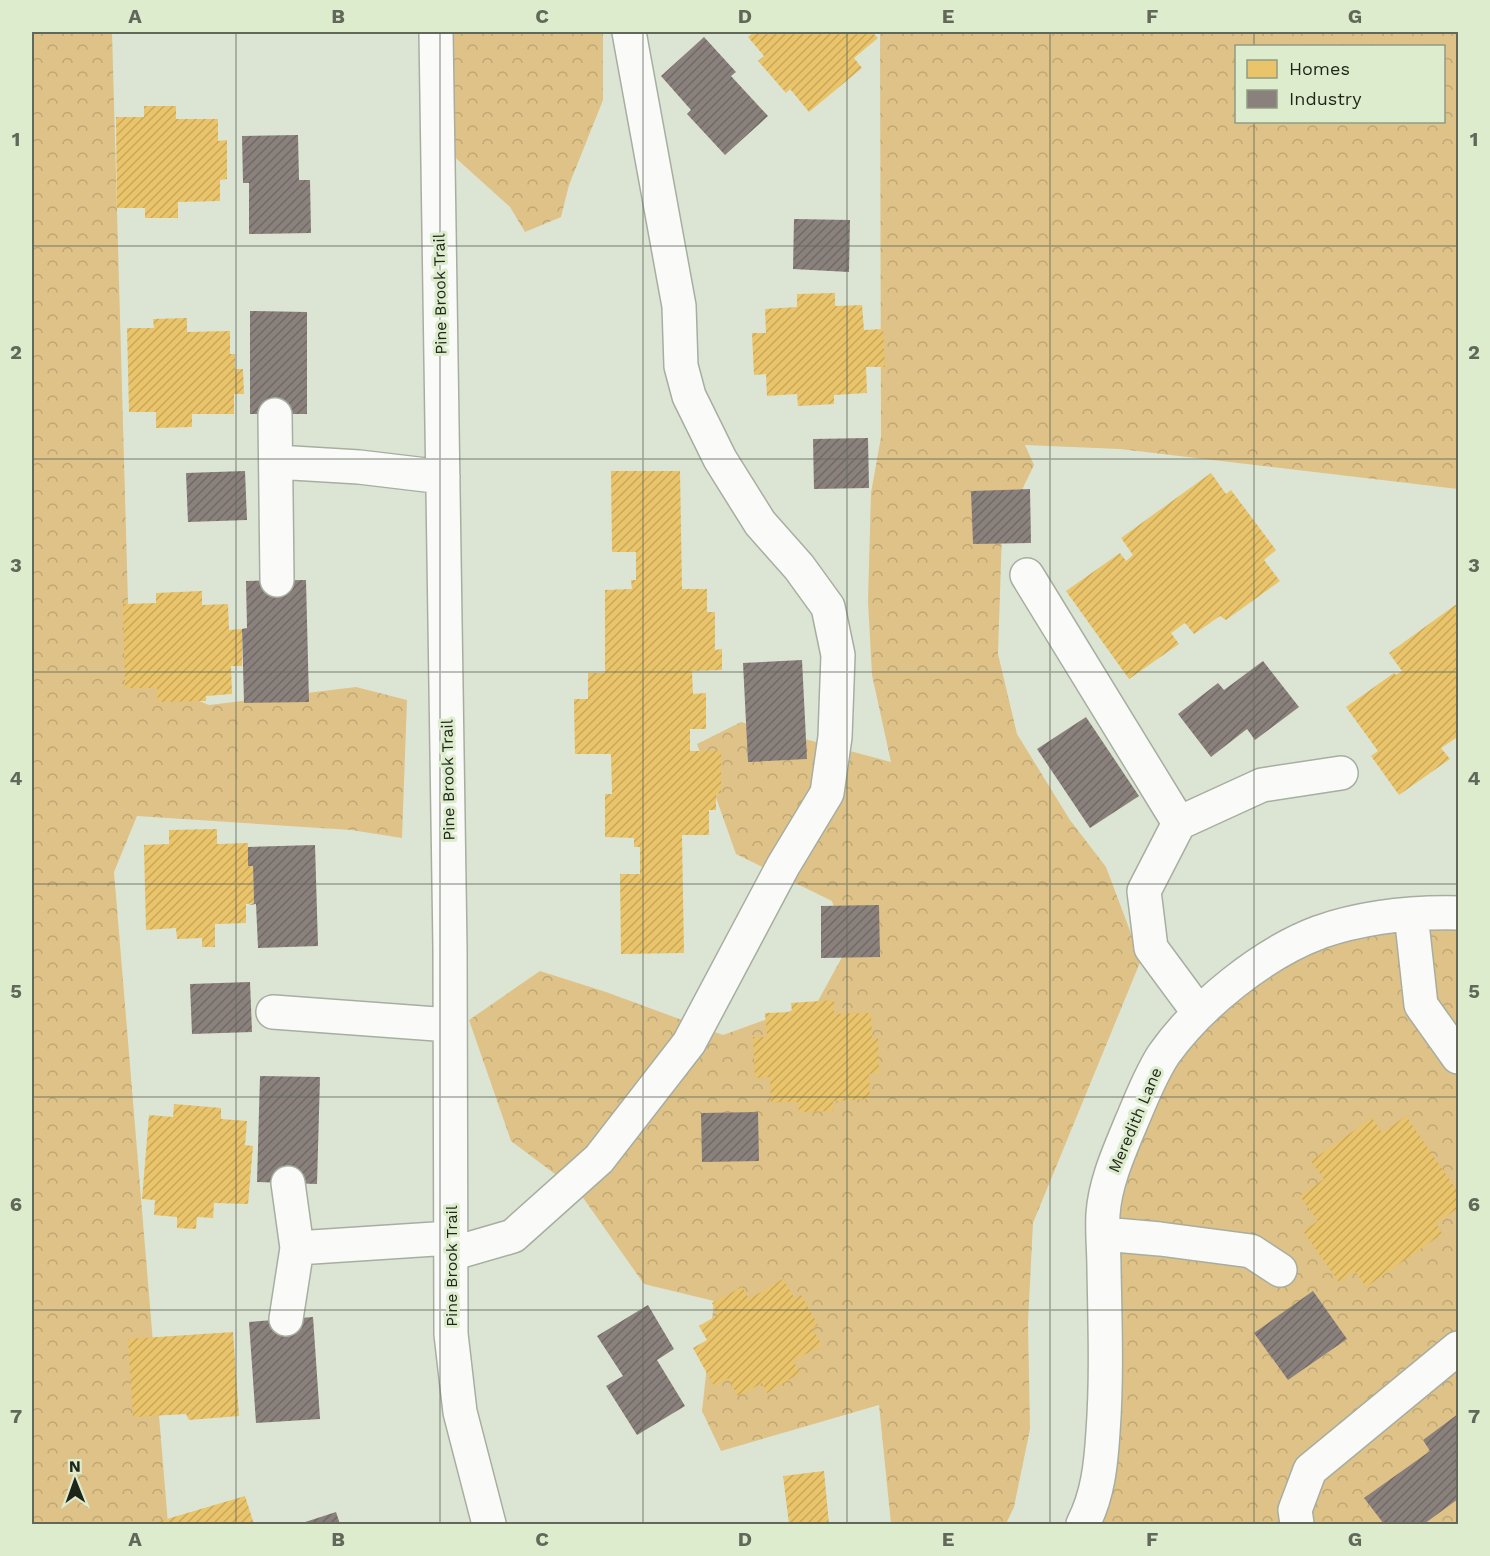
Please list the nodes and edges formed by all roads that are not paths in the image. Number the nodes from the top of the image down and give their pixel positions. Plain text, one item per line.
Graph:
1 (436, 32) edge
2 (628, 32) edge
3 (275, 415) dead end
4 (276, 462) junction
5 (443, 477) junction
6 (1027, 575) dead end
7 (277, 580) dead end
8 (1341, 773) dead end
9 (1179, 823) junction
10 (1458, 913) edge
11 (1411, 914) junction
12 (273, 1012) dead end
13 (1199, 1013) junction
14 (450, 1025) junction
15 (1458, 1057) edge
16 (288, 1184) dead end
17 (1103, 1234) junction
18 (450, 1246) junction
19 (297, 1248) junction
20 (1280, 1270) dead end
21 (286, 1319) dead end
22 (1458, 1348) edge
23 (489, 1524) edge
24 (1083, 1524) edge
25 (1297, 1524) edge

1 - 5 street, Pine Brook Trail
2 - 18 street
3 - 4 street
4 - 5 street
4 - 7 street
5 - 14 street, Pine Brook Trail
6 - 9 street
8 - 9 street
9 - 13 street
10 - 11 street, Meredith Lane
11 - 13 street, Meredith Lane
11 - 15 street
12 - 14 street
13 - 17 street, Meredith Lane
14 - 18 street, Pine Brook Trail
16 - 19 street
17 - 20 street
17 - 24 street, Meredith Lane
18 - 19 street
18 - 23 street, Pine Brook Trail
19 - 21 street
22 - 25 street

